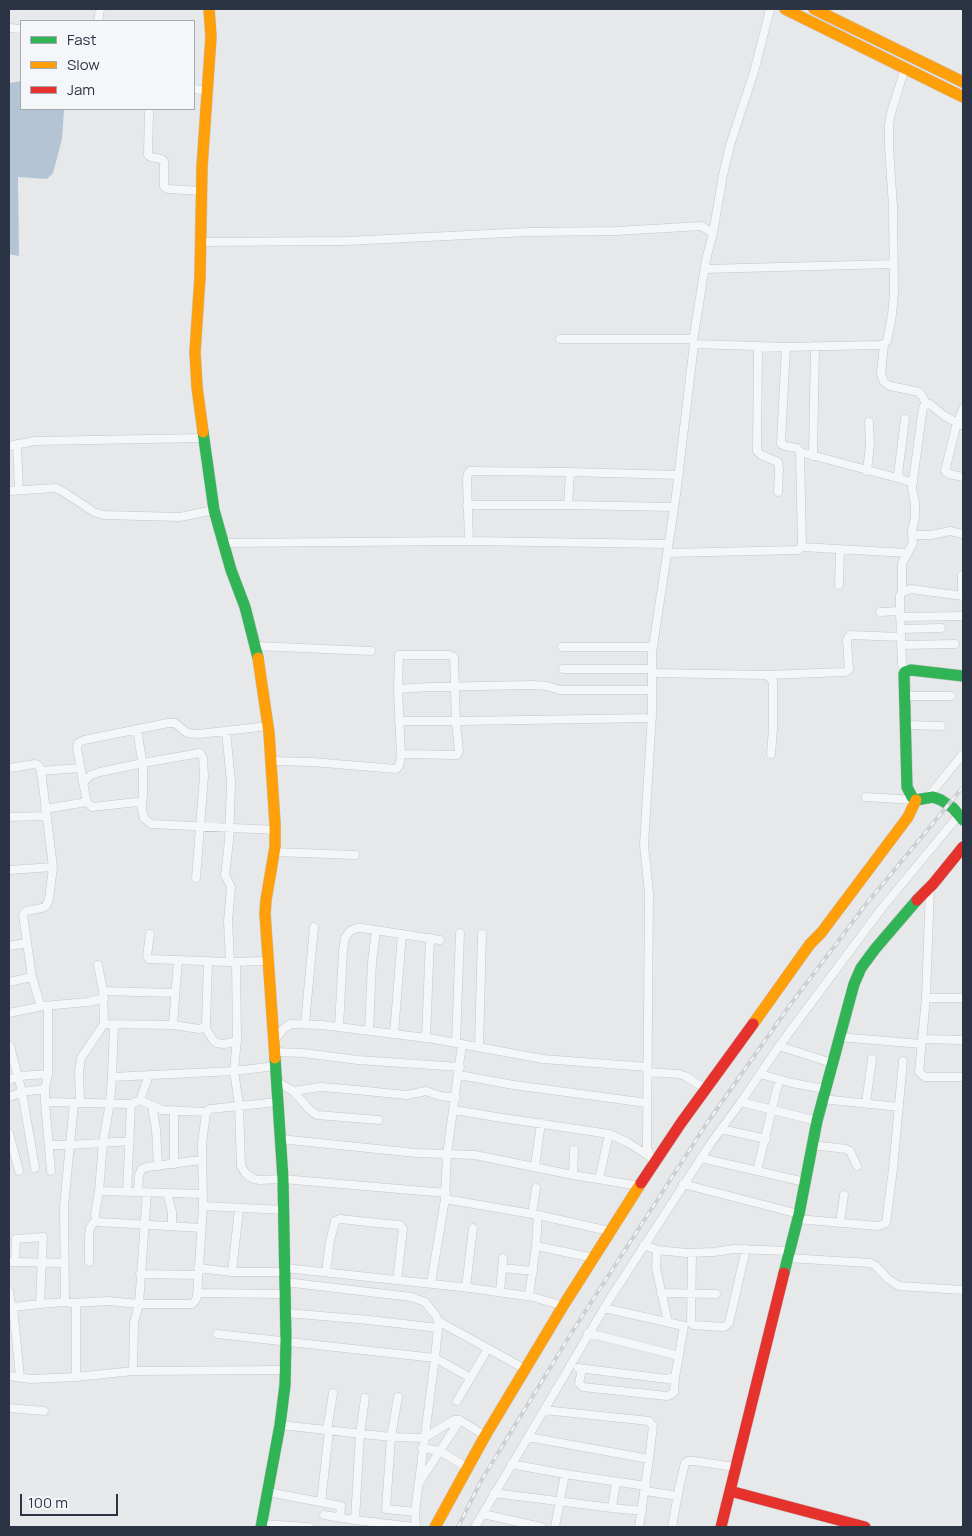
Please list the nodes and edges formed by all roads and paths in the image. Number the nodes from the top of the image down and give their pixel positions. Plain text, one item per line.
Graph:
1 (209, 9) edge
2 (770, 9) edge
3 (785, 9) edge
4 (814, 9) edge
5 (905, 68) junction
6 (963, 82) edge
7 (195, 89) edge
8 (207, 91) junction
9 (963, 98) edge
10 (149, 112) dead end
11 (202, 191) junction
12 (713, 232) junction
13 (201, 242) junction
14 (894, 264) junction
15 (704, 269) junction
16 (560, 339) dead end
17 (694, 342) junction
18 (884, 344) junction
19 (758, 346) junction
20 (816, 346) junction
21 (786, 347) junction
22 (926, 405) junction
23 (963, 409) edge
24 (905, 419) dead end
25 (869, 422) dead end
26 (960, 424) edge
27 (204, 438) junction
28 (13, 445) edge
29 (800, 452) junction
30 (813, 456) junction
31 (868, 470) junction
32 (570, 472) junction
33 (679, 475) junction
34 (963, 477) edge
35 (901, 479) junction
36 (913, 483) junction
37 (19, 490) junction
38 (9, 491) edge
39 (778, 492) dead end
40 (468, 505) junction
41 (568, 505) junction
42 (674, 507) junction
43 (214, 510) junction
44 (963, 534) edge
45 (912, 535) junction
46 (469, 541) junction
47 (224, 543) junction
48 (802, 547) junction
49 (668, 548) junction
50 (840, 550) junction
51 (907, 553) junction
52 (962, 575) edge
53 (839, 585) dead end
54 (902, 592) junction
55 (963, 596) edge
56 (880, 612) dead end
57 (900, 614) junction
58 (963, 616) edge
59 (941, 628) dead end
60 (901, 637) junction
61 (954, 644) dead end
62 (256, 646) junction
63 (562, 647) dead end
64 (653, 647) junction
65 (371, 651) dead end
66 (563, 669) dead end
67 (652, 671) junction
68 (905, 672) junction
69 (767, 675) junction
70 (963, 676) edge
71 (455, 686) junction
72 (398, 689) junction
73 (652, 690) junction
74 (905, 696) junction
75 (952, 696) dead end
76 (652, 718) junction
77 (399, 721) junction
78 (456, 722) junction
79 (906, 725) junction
80 (268, 726) junction
81 (941, 726) dead end
82 (137, 730) junction
83 (226, 731) junction
84 (771, 754) dead end
85 (963, 754) edge
86 (401, 756) junction
87 (272, 761) junction
88 (143, 763) junction
89 (9, 768) edge
90 (80, 768) junction
91 (41, 771) junction
92 (83, 782) junction
93 (866, 797) dead end
94 (928, 798) junction
95 (916, 800) junction
96 (87, 802) junction
97 (142, 808) junction
98 (46, 813) junction
99 (9, 817) edge
100 (961, 817) edge
101 (200, 826) junction
102 (230, 827) junction
103 (275, 830) junction
104 (963, 847) edge
105 (274, 852) junction
106 (355, 855) dead end
107 (53, 867) junction
108 (9, 870) edge
109 (196, 878) dead end
110 (930, 887) junction
111 (314, 927) dead end
112 (376, 930) junction
113 (460, 933) dead end
114 (150, 934) dead end
115 (402, 934) junction
116 (482, 934) dead end
117 (430, 938) junction
118 (440, 940) dead end
119 (26, 943) junction
120 (9, 946) edge
121 (178, 960) junction
122 (208, 961) junction
123 (267, 961) junction
124 (233, 962) junction
125 (98, 965) dead end
126 (32, 978) junction
127 (9, 982) edge
128 (175, 993) junction
129 (103, 994) junction
130 (926, 998) junction
131 (963, 998) edge
132 (46, 1006) junction
133 (9, 1013) edge
134 (104, 1024) junction
135 (114, 1024) junction
136 (305, 1024) junction
137 (173, 1025) junction
138 (205, 1027) junction
139 (339, 1027) junction
140 (369, 1031) junction
141 (394, 1034) junction
142 (839, 1037) junction
143 (426, 1038) junction
144 (963, 1040) edge
145 (237, 1041) junction
146 (922, 1042) junction
147 (459, 1043) junction
148 (10, 1046) dead end
149 (274, 1046) junction
150 (479, 1046) junction
151 (779, 1046) junction
152 (872, 1059) dead end
153 (903, 1061) dead end
154 (832, 1063) junction
155 (276, 1066) junction
156 (647, 1069) junction
157 (234, 1071) junction
158 (459, 1071) junction
159 (48, 1074) junction
160 (760, 1074) junction
161 (149, 1075) junction
162 (19, 1076) junction
163 (112, 1077) junction
164 (963, 1077) edge
165 (9, 1080) edge
166 (778, 1080) junction
167 (276, 1081) junction
168 (706, 1088) junction
169 (45, 1089) junction
170 (293, 1091) junction
171 (22, 1092) junction
172 (824, 1094) junction
173 (9, 1098) edge
174 (456, 1098) junction
175 (140, 1100) junction
176 (45, 1102) junction
177 (277, 1102) junction
178 (741, 1102) junction
179 (77, 1103) junction
180 (110, 1103) junction
181 (647, 1103) junction
182 (866, 1103) junction
183 (131, 1104) junction
184 (239, 1105) junction
185 (152, 1106) junction
186 (899, 1107) junction
187 (174, 1110) junction
188 (454, 1110) junction
189 (772, 1110) junction
190 (206, 1112) junction
191 (379, 1120) dead end
192 (817, 1121) junction
193 (541, 1123) junction
194 (721, 1129) junction
195 (9, 1133) edge
196 (609, 1134) junction
197 (280, 1139) junction
198 (766, 1139) junction
199 (130, 1141) junction
200 (103, 1142) junction
201 (49, 1145) junction
202 (71, 1145) junction
203 (812, 1145) junction
204 (574, 1150) dead end
205 (447, 1154) junction
206 (701, 1158) junction
207 (201, 1160) junction
208 (651, 1160) junction
209 (174, 1164) junction
210 (158, 1166) junction
211 (534, 1166) junction
212 (857, 1166) dead end
213 (35, 1168) dead end
214 (19, 1171) dead end
215 (50, 1171) dead end
216 (757, 1171) junction
217 (573, 1175) junction
218 (283, 1179) junction
219 (599, 1179) junction
220 (805, 1182) junction
221 (684, 1184) junction
222 (640, 1186) junction
223 (536, 1188) dead end
224 (99, 1191) junction
225 (127, 1192) junction
226 (138, 1192) junction
227 (147, 1192) junction
228 (168, 1193) junction
229 (203, 1194) junction
230 (844, 1195) dead end
231 (446, 1196) junction
232 (203, 1206) junction
233 (239, 1209) junction
234 (284, 1210) junction
235 (535, 1215) junction
236 (798, 1217) junction
237 (96, 1219) junction
238 (840, 1223) junction
239 (144, 1224) junction
240 (172, 1226) junction
241 (202, 1228) junction
242 (473, 1228) dead end
243 (609, 1231) junction
244 (644, 1245) junction
245 (536, 1246) junction
246 (746, 1249) junction
247 (657, 1250) junction
248 (692, 1253) junction
249 (789, 1254) junction
250 (503, 1258) dead end
251 (594, 1258) junction
252 (12, 1262) edge
253 (43, 1262) junction
254 (89, 1262) dead end
255 (64, 1263) junction
256 (502, 1268) junction
257 (533, 1271) junction
258 (198, 1272) junction
259 (232, 1272) junction
260 (326, 1272) junction
261 (140, 1274) junction
262 (285, 1274) junction
263 (397, 1280) junction
264 (431, 1283) junction
265 (466, 1287) junction
266 (963, 1290) edge
267 (9, 1292) edge
268 (500, 1292) junction
269 (197, 1293) junction
270 (661, 1293) junction
271 (691, 1293) junction
272 (286, 1294) junction
273 (716, 1294) dead end
274 (529, 1296) junction
275 (65, 1302) junction
276 (74, 1303) junction
277 (40, 1304) junction
278 (139, 1304) junction
279 (563, 1306) junction
280 (13, 1307) junction
281 (604, 1308) junction
282 (286, 1313) junction
283 (668, 1322) junction
284 (438, 1325) junction
285 (588, 1333) junction
286 (217, 1334) dead end
287 (286, 1340) junction
288 (487, 1350) junction
289 (679, 1356) junction
290 (435, 1358) junction
291 (569, 1366) junction
292 (526, 1369) junction
293 (582, 1369) junction
294 (285, 1370) junction
295 (133, 1371) junction
296 (9, 1376) edge
297 (20, 1377) junction
298 (76, 1377) junction
299 (675, 1377) junction
300 (471, 1378) junction
301 (333, 1392) dead end
302 (365, 1398) dead end
303 (398, 1398) dead end
304 (457, 1401) dead end
305 (9, 1408) edge
306 (544, 1410) junction
307 (44, 1411) dead end
308 (460, 1420) junction
309 (280, 1424) junction
310 (328, 1430) junction
311 (360, 1434) junction
312 (485, 1436) junction
313 (528, 1436) junction
314 (392, 1437) junction
315 (424, 1438) junction
316 (422, 1448) junction
317 (440, 1451) junction
318 (649, 1459) junction
319 (511, 1464) junction
320 (466, 1467) junction
321 (735, 1467) junction
322 (565, 1474) junction
323 (616, 1482) junction
324 (418, 1485) junction
325 (646, 1488) junction
326 (730, 1491) junction
327 (268, 1492) junction
328 (494, 1493) junction
329 (678, 1496) junction
330 (560, 1501) junction
331 (321, 1502) junction
332 (612, 1508) junction
333 (642, 1511) junction
334 (415, 1512) junction
335 (483, 1514) junction
336 (324, 1515) dead end
337 (340, 1517) junction
338 (355, 1520) junction
339 (262, 1526) edge
340 (309, 1527) edge
341 (415, 1527) edge
342 (435, 1527) edge
343 (475, 1527) edge
344 (540, 1527) edge
345 (555, 1527) edge
346 (639, 1527) edge
347 (672, 1527) edge
348 (724, 1527) edge
349 (865, 1527) edge

1 - 8 main road
2 - 12 street
3 - 5 main road
4 - 6 main road
5 - 9 main road
5 - 14 street
7 - 8 street
8 - 11 main road
10 - 11 street
11 - 13 main road
12 - 13 street
12 - 15 street
13 - 27 main road
14 - 15 street
14 - 18 street
15 - 17 street
16 - 17 street
17 - 19 street
17 - 33 street
18 - 20 street
18 - 22 street
19 - 21 street
19 - 39 street
20 - 21 street
20 - 30 street
21 - 29 street
22 - 26 street
22 - 36 street
23 - 26 street
24 - 35 street
25 - 31 street
26 - 34 street
27 - 28 street
27 - 43 main road
28 - 37 street
29 - 30 street
29 - 48 street
30 - 31 street
31 - 35 street
32 - 33 street
32 - 40 street
32 - 41 street
33 - 42 street
35 - 36 street
36 - 45 street
37 - 38 street
37 - 43 street
40 - 41 street
40 - 46 street
41 - 42 street
42 - 49 street
43 - 47 main road
44 - 45 street
45 - 51 street
46 - 47 street
46 - 49 street
47 - 62 main road
48 - 49 street
48 - 50 street
49 - 64 street
50 - 51 street
50 - 53 street
51 - 54 street
52 - 55 street
54 - 55 street
54 - 57 street
56 - 57 street
57 - 58 street
57 - 60 street
59 - 60 street
60 - 61 street
60 - 68 street
60 - 69 street
62 - 65 street
62 - 80 main road
63 - 64 street
64 - 67 street
66 - 67 street
67 - 69 street
67 - 73 street
68 - 70 main road
68 - 74 main road
69 - 84 street
71 - 72 street
71 - 72 street
71 - 73 street
71 - 78 street
72 - 77 street
73 - 76 street
74 - 75 street
74 - 79 main road
76 - 78 street
76 - 156 street
77 - 78 street
77 - 86 street
78 - 86 street
79 - 81 street
79 - 95 main road
80 - 83 street
80 - 87 main road
82 - 83 street
82 - 88 street
82 - 90 street
83 - 102 street
85 - 94 street
86 - 87 street
87 - 103 main road
88 - 92 street
88 - 97 street
88 - 101 street
89 - 91 street
90 - 91 street
90 - 92 street
91 - 98 street
92 - 96 street
93 - 95 street
94 - 95 main road
94 - 100 main road
95 - 168 main road
96 - 97 street
96 - 98 street
97 - 101 street
98 - 99 street
98 - 107 street
100 - 151 street
101 - 102 street
101 - 109 street
102 - 103 street
102 - 124 street
103 - 105 main road
104 - 110 main road
105 - 106 street
105 - 123 main road
107 - 108 street
107 - 119 street
110 - 130 street
110 - 142 main road
111 - 136 street
112 - 115 street
112 - 139 street
112 - 140 street
113 - 147 street
114 - 121 street
115 - 117 street
115 - 141 street
116 - 150 street
117 - 118 street
117 - 143 street
119 - 120 street
119 - 126 street
121 - 122 street
121 - 128 street
122 - 124 street
122 - 138 street
123 - 124 street
123 - 149 main road
124 - 145 street
125 - 129 street
126 - 127 street
126 - 132 street
128 - 129 street
128 - 137 street
129 - 132 street
129 - 134 street
130 - 131 street
130 - 146 street
132 - 133 street
132 - 159 street
134 - 135 street
134 - 179 street
135 - 137 street
135 - 163 street
136 - 139 street
136 - 149 street
137 - 138 street
138 - 145 street
139 - 140 street
140 - 141 street
141 - 143 street
142 - 146 street
142 - 154 main road
143 - 147 street
144 - 146 street
145 - 157 street
146 - 164 street
147 - 150 street
147 - 158 street
148 - 162 street
149 - 155 main road
149 - 158 street
150 - 156 street
151 - 154 street
151 - 160 street
152 - 182 street
153 - 186 street
154 - 172 main road
155 - 157 street
155 - 167 main road
156 - 168 street
156 - 181 street
157 - 161 street
157 - 184 street
158 - 174 street
158 - 181 street
159 - 162 street
159 - 169 street
160 - 166 street
160 - 178 street
161 - 163 street
161 - 175 street
162 - 165 street
162 - 171 street
163 - 180 street
166 - 172 street
166 - 189 street
167 - 170 street
167 - 177 main road
168 - 208 main road
169 - 171 street
169 - 176 street
170 - 174 street
170 - 191 street
171 - 173 street
171 - 213 street
172 - 182 street
172 - 192 main road
174 - 188 street
175 - 183 street
175 - 185 street
176 - 179 street
176 - 201 street
177 - 184 street
177 - 197 main road
178 - 189 street
178 - 194 street
179 - 180 street
179 - 202 street
180 - 183 street
180 - 200 street
181 - 208 street
182 - 186 street
183 - 199 street
184 - 190 street
184 - 218 street
185 - 187 street
185 - 210 street
186 - 238 street
187 - 190 street
187 - 209 street
188 - 193 street
188 - 205 street
189 - 192 street
189 - 198 street
190 - 207 street
192 - 203 main road
193 - 196 street
193 - 211 street
194 - 198 street
194 - 206 street
195 - 214 street
196 - 208 street
196 - 219 street
197 - 205 street
197 - 218 main road
198 - 216 street
199 - 200 street
199 - 225 street
200 - 202 street
200 - 224 street
201 - 202 street
201 - 215 street
202 - 255 street
203 - 212 street
203 - 220 main road
204 - 217 street
205 - 211 street
205 - 231 street
206 - 216 street
206 - 221 street
207 - 209 street
207 - 229 street
208 - 222 main road
209 - 210 street
210 - 226 street
211 - 217 street
216 - 220 street
217 - 219 street
218 - 231 street
218 - 234 main road
219 - 222 street
220 - 236 main road
221 - 236 street
221 - 244 street
222 - 243 main road
223 - 235 street
224 - 225 street
224 - 237 street
225 - 226 street
226 - 227 street
227 - 228 street
227 - 239 street
228 - 229 street
228 - 240 street
229 - 232 street
230 - 238 street
231 - 235 street
231 - 264 street
232 - 233 street
232 - 241 street
233 - 234 street
233 - 259 street
234 - 262 main road
235 - 243 street
235 - 245 street
236 - 238 street
236 - 249 main road
237 - 239 street
237 - 254 street
239 - 240 street
239 - 261 street
240 - 241 street
241 - 258 street
242 - 265 street
243 - 251 main road
244 - 247 street
244 - 281 street
245 - 251 street
245 - 257 street
246 - 248 street
246 - 249 street
246 - 271 street
247 - 248 street
247 - 270 street
248 - 271 street
249 - 266 street
249 - 321 main road
250 - 256 street
251 - 279 main road
252 - 253 street
252 - 253 street
253 - 255 street
253 - 277 street
255 - 275 street
256 - 257 street
256 - 268 street
257 - 274 street
258 - 259 street
258 - 261 street
258 - 269 street
259 - 262 street
260 - 262 street
260 - 263 street
260 - 263 street
261 - 278 street
262 - 272 main road
262 - 284 street
263 - 264 street
264 - 265 street
265 - 268 street
267 - 280 street
268 - 274 street
269 - 272 street
269 - 278 street
270 - 271 street
270 - 283 street
271 - 273 street
272 - 282 main road
274 - 279 street
275 - 276 street
275 - 277 street
276 - 278 street
276 - 298 street
277 - 280 street
278 - 295 street
279 - 292 main road
280 - 297 street
281 - 283 street
281 - 285 street
282 - 284 street
282 - 287 main road
283 - 289 street
284 - 288 street
284 - 290 street
285 - 289 street
285 - 291 street
286 - 287 street
287 - 290 street
287 - 294 main road
288 - 292 street
288 - 300 street
289 - 299 street
290 - 300 street
290 - 315 street
291 - 293 street
291 - 306 street
292 - 312 main road
293 - 299 street
293 - 299 street
294 - 295 street
294 - 309 main road
295 - 298 street
296 - 297 street
297 - 298 street
300 - 304 street
301 - 310 street
302 - 311 street
303 - 314 street
305 - 307 street
306 - 313 street
306 - 318 street
308 - 312 street
308 - 315 street
308 - 317 street
309 - 310 street
309 - 327 main road
310 - 311 street
310 - 331 street
311 - 314 street
311 - 338 street
312 - 320 main road
313 - 318 street
313 - 319 street
314 - 315 street
314 - 334 street
315 - 316 street
316 - 317 street
316 - 324 street
317 - 320 street
317 - 324 street
318 - 325 street
319 - 322 street
319 - 328 street
320 - 342 main road
321 - 326 main road
321 - 329 street
322 - 323 street
322 - 330 street
323 - 325 street
323 - 332 street
324 - 334 street
325 - 329 street
325 - 333 street
326 - 348 main road
326 - 349 main road
327 - 331 street
327 - 339 main road
328 - 330 street
328 - 335 street
329 - 347 street
330 - 332 street
330 - 345 street
331 - 337 street
332 - 333 street
333 - 346 street
334 - 341 street
335 - 343 street
335 - 344 street
336 - 337 street
337 - 338 street
338 - 341 street
339 - 340 street

